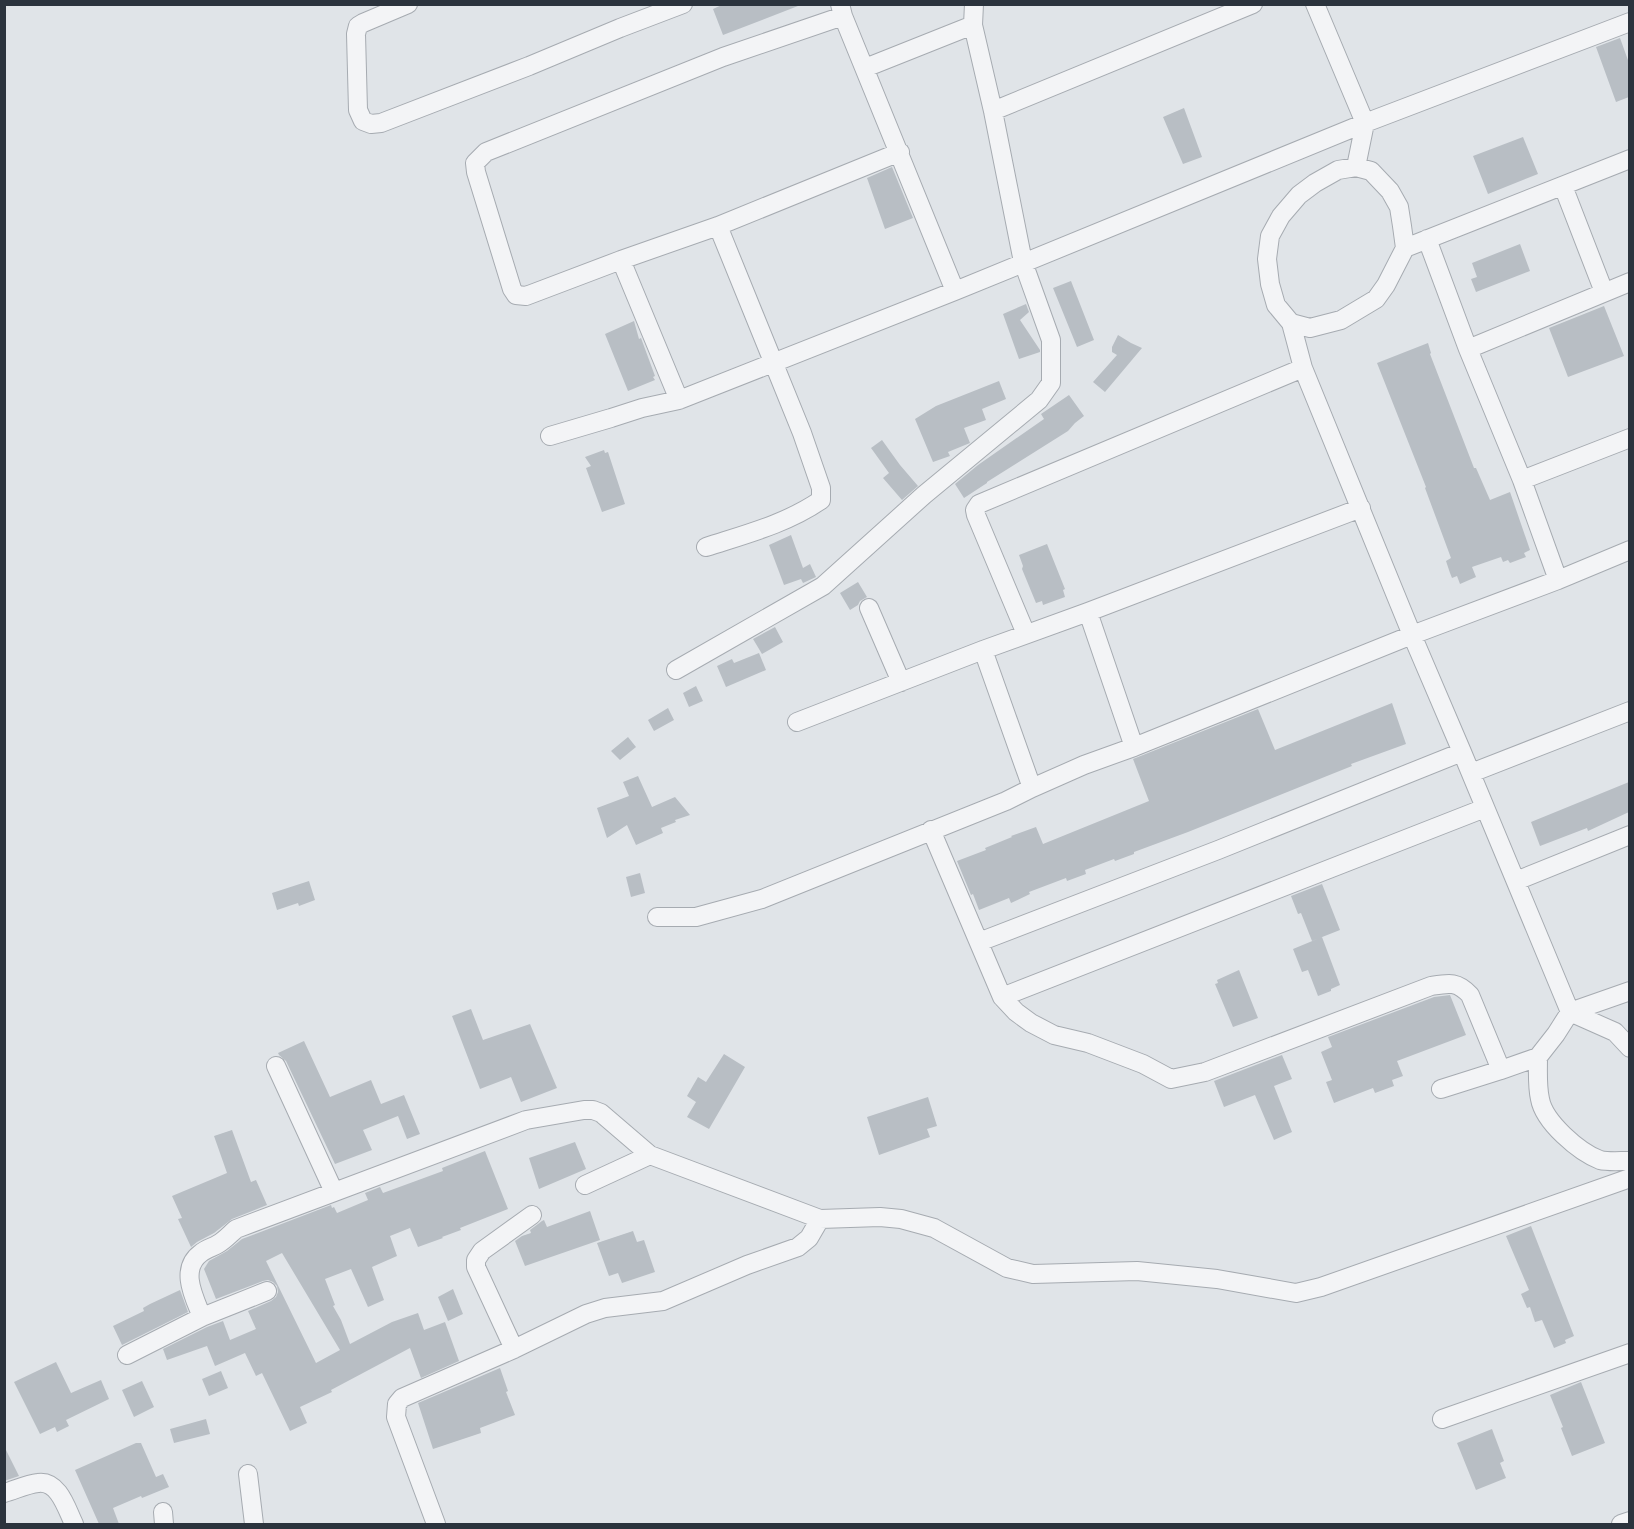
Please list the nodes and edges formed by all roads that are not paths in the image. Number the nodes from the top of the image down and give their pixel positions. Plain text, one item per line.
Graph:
1 (408, 4) edge
2 (683, 4) edge
3 (974, 4) edge
4 (1253, 4) edge
5 (1321, 6) edge
6 (842, 10) edge
7 (1629, 22) edge
8 (973, 25) junction
9 (866, 68) junction
10 (993, 111) junction
11 (1365, 123) junction
12 (900, 152) junction
13 (1629, 159) edge
14 (1356, 167) junction
15 (1563, 186) junction
16 (718, 226) junction
17 (1427, 239) junction
18 (1405, 248) junction
19 (621, 260) junction
20 (1023, 262) junction
21 (1629, 282) edge
22 (955, 291) junction
23 (1604, 292) junction
24 (1291, 323) junction
25 (1468, 349) junction
26 (774, 361) junction
27 (1303, 368) junction
28 (679, 400) junction
29 (550, 436) dead end
30 (1629, 438) edge
31 (1522, 480) junction
32 (1361, 508) junction
33 (706, 547) dead end
34 (1629, 550) edge
35 (1558, 580) junction
36 (869, 608) dead end
37 (1088, 612) junction
38 (1026, 634) junction
39 (1412, 635) junction
40 (983, 650) junction
41 (676, 670) dead end
42 (901, 682) junction
43 (1629, 711) edge
44 (797, 722) dead end
45 (1134, 747) junction
46 (1462, 752) junction
47 (1471, 773) junction
48 (1032, 788) junction
49 (1485, 808) junction
50 (931, 830) junction
51 (1629, 835) edge
52 (1516, 881) junction
53 (657, 917) dead end
54 (979, 942) junction
55 (1629, 991) edge
56 (1002, 997) junction
57 (1570, 1012) junction
58 (1629, 1047) edge
59 (1538, 1057) junction
60 (276, 1066) dead end
61 (1501, 1070) junction
62 (1441, 1089) dead end
63 (650, 1155) junction
64 (1629, 1166) edge
65 (585, 1185) dead end
66 (334, 1192) junction
67 (532, 1215) dead end
68 (820, 1219) junction
69 (267, 1291) dead end
70 (202, 1317) junction
71 (513, 1349) junction
72 (1629, 1353) edge
73 (127, 1355) dead end
74 (1442, 1419) dead end
75 (248, 1474) dead end
76 (4, 1493) edge
77 (1629, 1521) edge
78 (74, 1524) edge
79 (254, 1524) edge
80 (436, 1524) edge
81 (1621, 1524) edge

1 - 2 street
3 - 8 street
4 - 10 street
5 - 11 street
6 - 9 street
6 - 19 street
7 - 11 street
8 - 9 street
8 - 10 street
9 - 12 street
10 - 20 street
11 - 14 street
11 - 20 street
12 - 16 street
12 - 22 street
13 - 15 street
14 - 18 street
14 - 24 street
15 - 17 street
15 - 23 street
16 - 19 street
16 - 26 street
17 - 18 street
17 - 25 street
18 - 24 street
19 - 28 street
20 - 22 street
20 - 41 street
21 - 23 street
22 - 26 street
23 - 25 street
24 - 27 street
25 - 31 street
26 - 28 street
26 - 33 street
27 - 32 street
27 - 38 street
28 - 29 street
30 - 31 street
31 - 35 street
32 - 37 street
32 - 39 street
34 - 35 street
35 - 39 street
36 - 42 street
37 - 38 street
37 - 45 street
38 - 40 street
39 - 45 street
39 - 46 street
40 - 42 street
40 - 48 street
42 - 44 street
43 - 47 street
45 - 48 street
46 - 47 street
46 - 54 street
47 - 49 street
48 - 50 street
49 - 52 street
49 - 56 street
50 - 53 street
50 - 54 street
51 - 52 street
52 - 57 street
54 - 56 street
55 - 57 street
56 - 61 street
57 - 58 street
57 - 59 street
59 - 61 street
59 - 64 street
60 - 66 street
61 - 62 street
63 - 65 street
63 - 66 street
63 - 68 street
64 - 68 street
66 - 70 street
67 - 71 street
68 - 71 street
69 - 70 street
70 - 73 street
71 - 80 street
72 - 74 street
75 - 79 street
76 - 78 street
77 - 81 street

